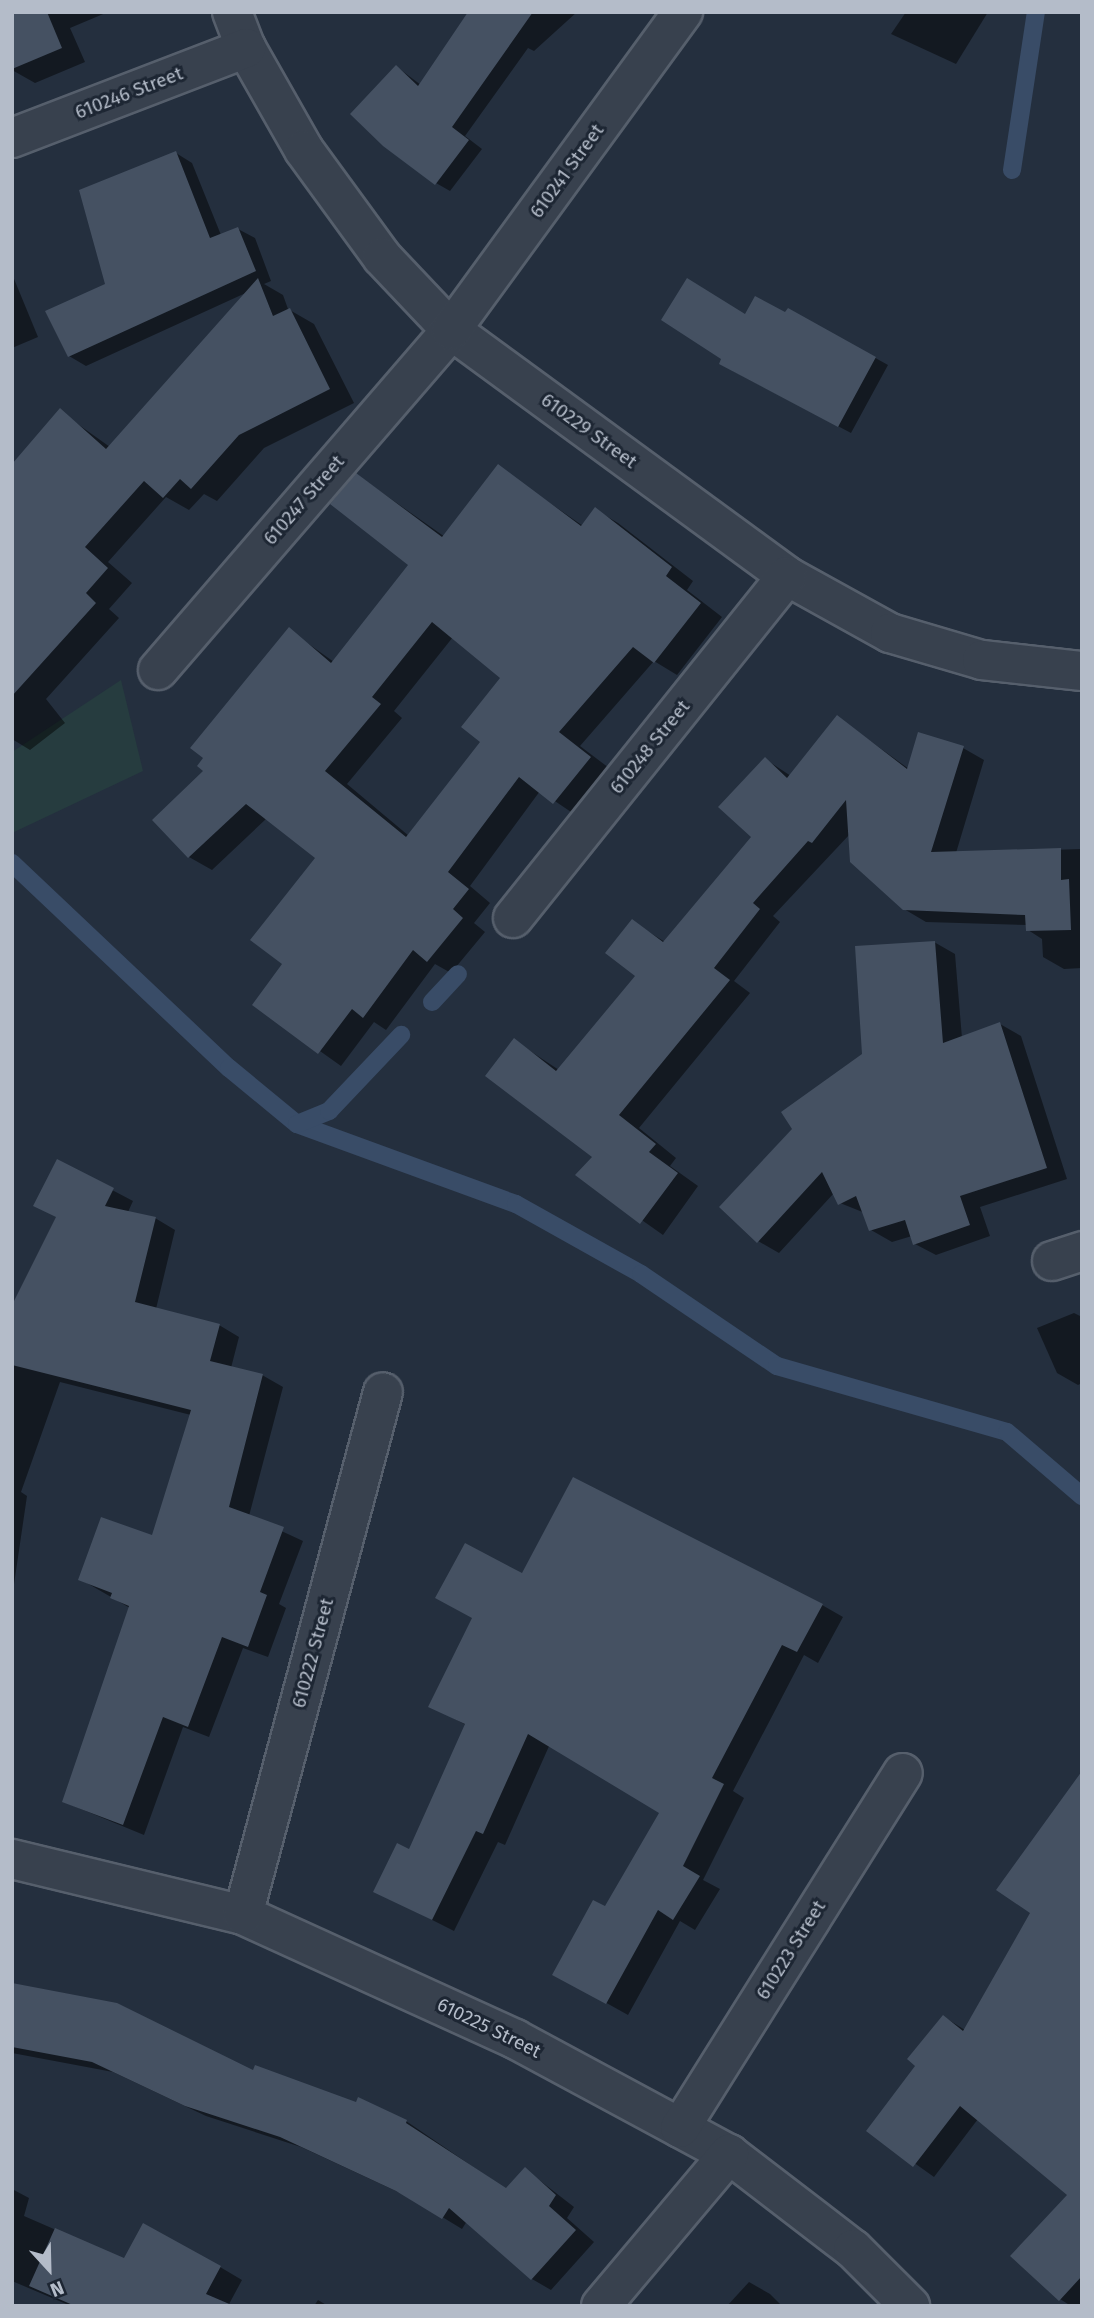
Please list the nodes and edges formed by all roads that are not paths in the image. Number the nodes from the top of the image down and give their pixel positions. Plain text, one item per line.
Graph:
1 (232, 12) edge
2 (683, 12) edge
3 (246, 48) junction
4 (12, 138) edge
5 (451, 330) junction
6 (787, 576) junction
7 (158, 670) dead end
8 (1082, 671) edge
9 (513, 918) dead end
10 (383, 1392) dead end
11 (902, 1773) dead end
12 (12, 1860) edge
13 (243, 1915) junction
14 (680, 2128) junction
15 (729, 2154) junction
16 (601, 2306) edge
17 (910, 2306) edge

1 - 3 street, 610229 Street
2 - 5 street, 610241 Street
3 - 4 street, 610246 Street
3 - 5 street, 610229 Street
5 - 6 street, 610229 Street
5 - 7 street, 610247 Street
6 - 8 street, 610229 Street
6 - 9 street, 610248 Street
10 - 13 street, 610222 Street
11 - 14 street, 610223 Street
12 - 13 street, 610225 Street
13 - 14 street, 610225 Street
14 - 15 street, 610225 Street
15 - 16 street
15 - 17 street, 610225 Street

